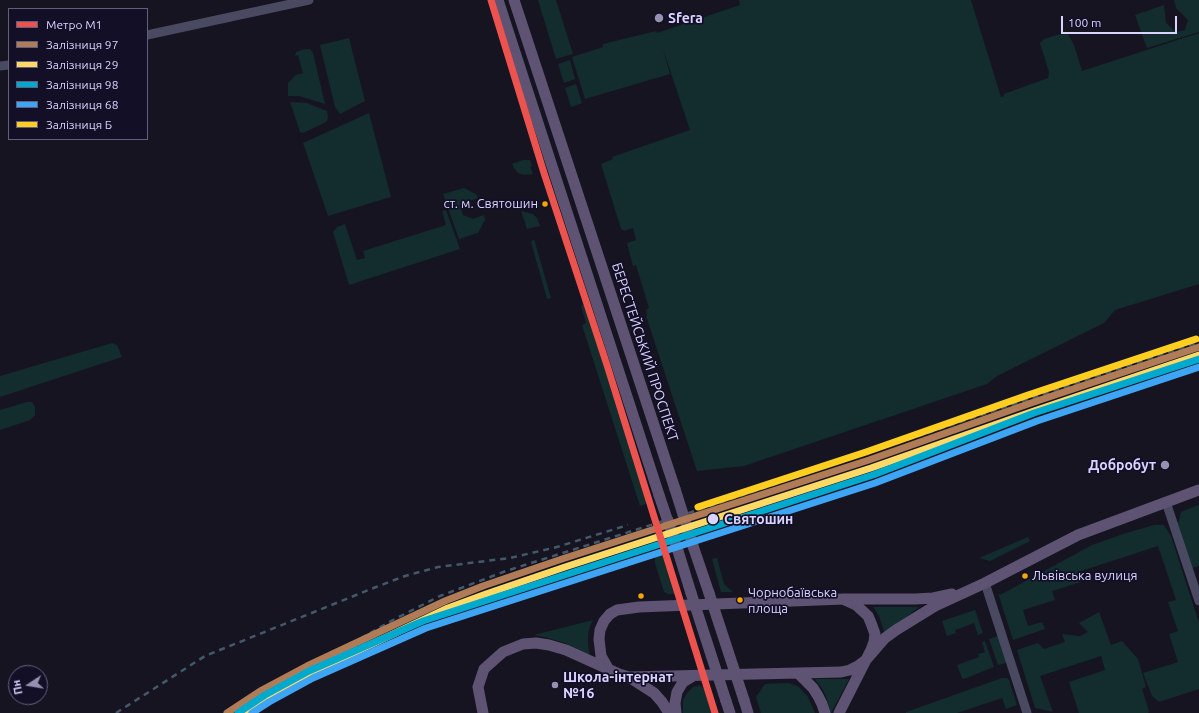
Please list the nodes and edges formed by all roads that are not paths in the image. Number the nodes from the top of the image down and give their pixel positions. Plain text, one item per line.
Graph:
1 (309, 0) edge
2 (498, 0) edge
3 (514, 0) edge
4 (148, 35) edge
5 (1199, 490) edge
6 (1166, 502) junction
7 (985, 583) junction
8 (971, 590) junction
9 (844, 599) junction
10 (1199, 601) edge
11 (866, 660) junction
12 (609, 670) junction
13 (798, 674) junction
14 (693, 676) junction
15 (629, 677) junction
16 (483, 713) edge
17 (669, 713) edge
18 (676, 713) edge
19 (730, 713) edge
20 (748, 713) edge
21 (825, 713) edge
22 (839, 713) edge
23 (1027, 713) edge

1 - 4 street
2 - 19 main road, bridge
3 - 20 main road, БЕРЕСТЕЙСЬКИЙ ПРОСПЕКТ, bridge
5 - 6 main road
6 - 7 main road
6 - 10 street
7 - 8 main road
7 - 23 street
8 - 9 main road
8 - 11 main road
9 - 11 main road
9 - 12 main road
11 - 13 main road
11 - 22 main road
12 - 15 main road
12 - 16 main road
13 - 14 main road
13 - 21 main road
14 - 15 main road
14 - 18 main road
15 - 17 main road

